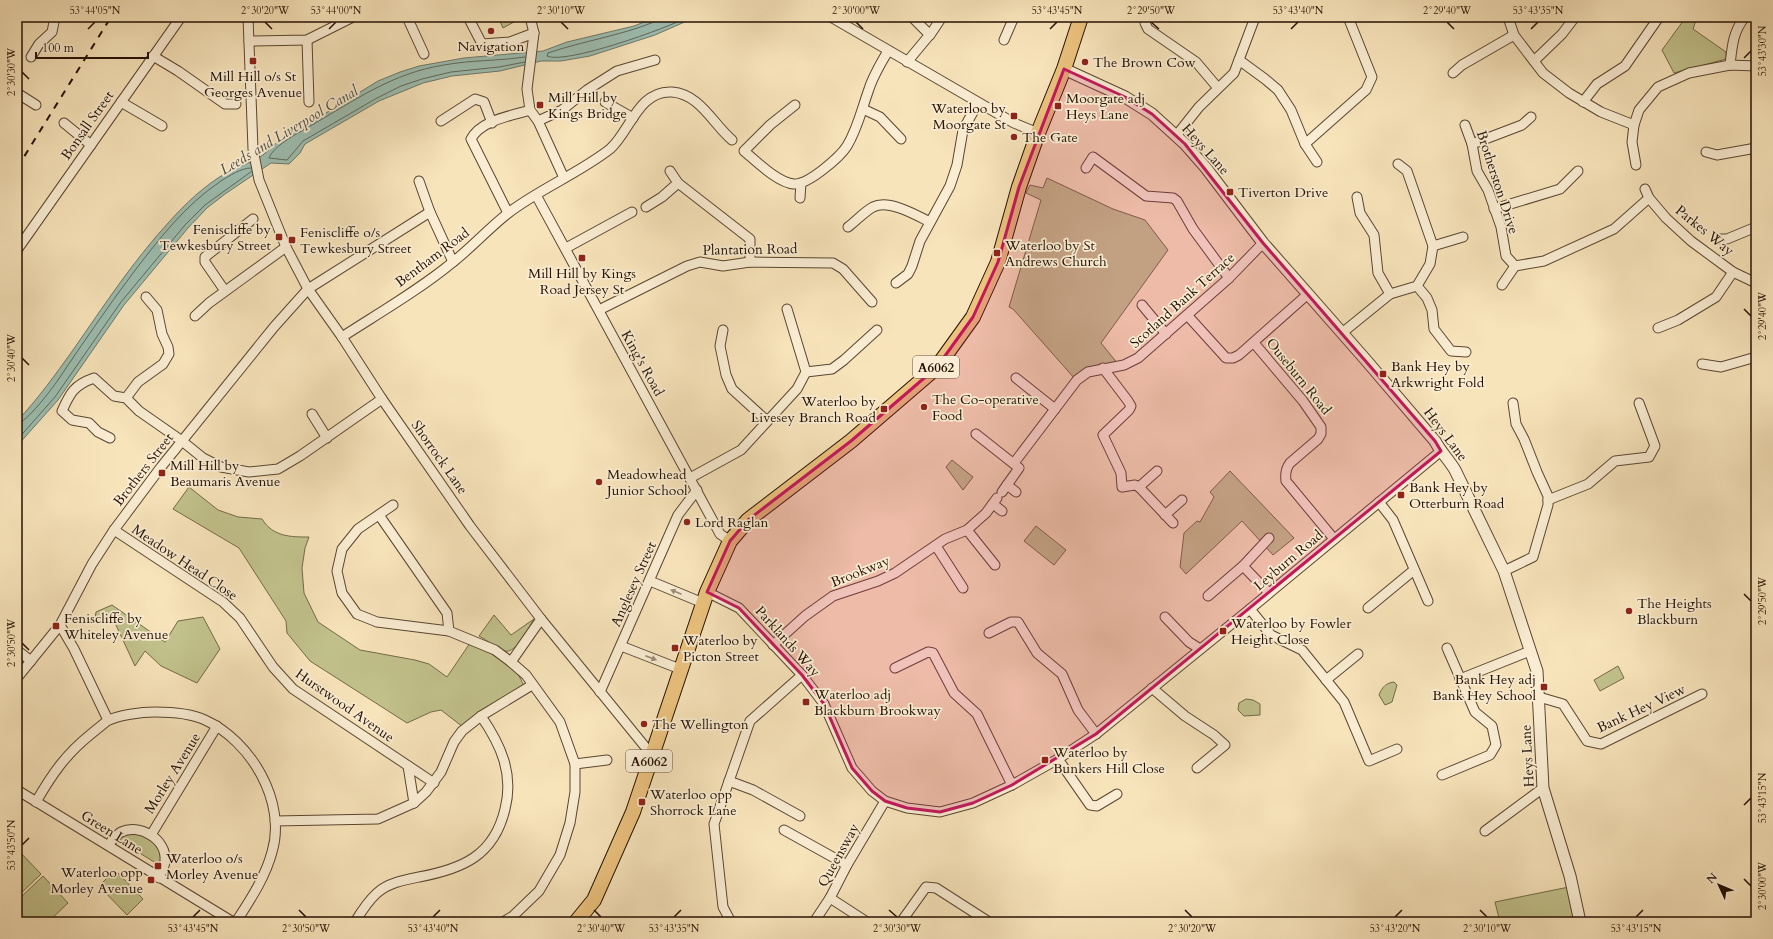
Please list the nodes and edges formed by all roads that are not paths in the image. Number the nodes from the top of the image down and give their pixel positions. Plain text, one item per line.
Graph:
1 (55, 17) edge
2 (181, 17) edge
3 (248, 17) edge
4 (353, 17) edge
5 (407, 17) edge
6 (468, 17) edge
7 (530, 17) edge
8 (831, 17) edge
9 (912, 17) edge
10 (942, 17) edge
11 (1014, 17) edge
12 (1081, 17) edge
13 (1147, 17) edge
14 (1257, 17) edge
15 (1348, 17) edge
16 (1508, 17) edge
17 (1574, 17) edge
18 (1660, 17) edge
19 (1745, 17) edge
20 (534, 33) junction
21 (930, 35) junction
22 (1514, 35) junction
23 (307, 40) junction
24 (1004, 40) dead end
25 (249, 41) junction
26 (888, 51) junction
27 (424, 54) dead end
28 (153, 56) junction
29 (31, 57) dead end
30 (655, 60) dead end
31 (1239, 60) junction
32 (1534, 61) junction
33 (906, 62) junction
34 (1730, 65) junction
35 (1756, 66) edge
36 (1064, 69) junction
37 (1453, 73) dead end
38 (1218, 88) junction
39 (17, 93) edge
40 (121, 102) junction
41 (309, 102) dead end
42 (606, 102) dead end
43 (1583, 102) junction
44 (978, 103) junction
45 (236, 104) dead end
46 (36, 105) dead end
47 (795, 105) dead end
48 (863, 109) junction
49 (530, 110) junction
50 (1531, 117) dead end
51 (633, 118) junction
52 (441, 121) dead end
53 (538, 121) junction
54 (64, 123) dead end
55 (492, 123) junction
56 (1634, 125) junction
57 (162, 126) dead end
58 (1465, 126) dead end
59 (1038, 134) junction
60 (1176, 136) junction
61 (901, 139) dead end
62 (1305, 144) junction
63 (1472, 144) junction
64 (91, 145) junction
65 (738, 146) junction
66 (1756, 148) edge
67 (1706, 152) dead end
68 (1317, 162) dead end
69 (1398, 164) dead end
70 (1636, 165) dead end
71 (1086, 168) dead end
72 (670, 171) dead end
73 (1578, 171) dead end
74 (564, 178) junction
75 (419, 181) dead end
76 (678, 183) junction
77 (801, 183) junction
78 (1645, 189) dead end
79 (536, 195) junction
80 (1357, 197) dead end
81 (800, 198) dead end
82 (1649, 198) junction
83 (646, 207) dead end
84 (1494, 209) junction
85 (430, 212) junction
86 (632, 212) dead end
87 (508, 213) junction
88 (253, 219) dead end
89 (930, 222) junction
90 (848, 227) dead end
91 (1756, 227) edge
92 (1463, 237) dead end
93 (1718, 239) dead end
94 (1263, 244) junction
95 (1433, 246) junction
96 (286, 247) junction
97 (566, 248) junction
98 (17, 250) edge
99 (453, 262) junction
100 (750, 262) junction
101 (1515, 266) junction
102 (1733, 272) junction
103 (1229, 278) junction
104 (896, 283) dead end
105 (1756, 283) edge
106 (1502, 285) dead end
107 (1418, 286) junction
108 (308, 289) junction
109 (226, 291) junction
110 (1308, 294) junction
111 (1390, 294) junction
112 (146, 297) dead end
113 (872, 302) dead end
114 (1142, 305) dead end
115 (787, 309) dead end
116 (599, 310) junction
117 (195, 316) dead end
118 (1188, 316) junction
119 (1658, 328) dead end
120 (723, 330) dead end
121 (877, 330) dead end
122 (1342, 333) junction
123 (1166, 334) junction
124 (342, 337) junction
125 (1254, 343) junction
126 (1466, 352) dead end
127 (1756, 357) edge
128 (1702, 364) dead end
129 (1103, 368) junction
130 (806, 372) junction
131 (1016, 378) dead end
132 (126, 398) junction
133 (382, 399) junction
134 (1513, 403) dead end
135 (1639, 404) dead end
136 (1055, 409) junction
137 (312, 414) dead end
138 (767, 421) junction
139 (976, 434) dead end
140 (110, 438) dead end
141 (327, 438) junction
142 (182, 441) junction
143 (1440, 452) junction
144 (1014, 463) junction
145 (1157, 471) dead end
146 (690, 478) junction
147 (1139, 487) junction
148 (697, 490) junction
149 (1016, 492) dead end
150 (1000, 495) junction
151 (1182, 500) dead end
152 (1548, 500) junction
153 (1379, 502) junction
154 (393, 505) dead end
155 (1002, 511) dead end
156 (379, 515) junction
157 (1165, 515) junction
158 (1173, 523) dead end
159 (114, 530) junction
160 (967, 530) junction
161 (1269, 538) dead end
162 (1334, 539) junction
163 (730, 541) junction
164 (936, 546) junction
165 (995, 564) dead end
166 (1243, 566) junction
167 (1414, 570) junction
168 (1504, 571) junction
169 (650, 580) junction
170 (963, 588) dead end
171 (1269, 593) junction
172 (1208, 596) dead end
173 (705, 598) junction
174 (1428, 601) dead end
175 (1368, 608) dead end
176 (1250, 609) junction
177 (1165, 616) dead end
178 (240, 618) joint
179 (541, 619) junction
180 (60, 625) junction
181 (449, 631) junction
182 (988, 633) dead end
183 (773, 645) junction
184 (621, 646) junction
185 (1448, 648) dead end
186 (1200, 649) junction
187 (17, 650) edge
188 (1530, 651) junction
189 (1358, 654) dead end
190 (31, 661) junction
191 (511, 662) junction
192 (895, 668) dead end
193 (680, 669) junction
194 (802, 675) junction
195 (17, 678) edge
196 (1326, 680) junction
197 (1460, 680) junction
198 (532, 685) junction
199 (1152, 688) junction
200 (600, 692) junction
201 (1702, 694) dead end
202 (1539, 697) junction
203 (481, 716) junction
204 (108, 720) junction
205 (217, 726) junction
206 (1096, 734) junction
207 (1397, 750) dead end
208 (651, 754) junction
209 (1058, 758) junction
210 (607, 760) dead end
211 (575, 764) junction
212 (408, 766) junction
213 (1197, 768) dead end
214 (1442, 775) dead end
215 (729, 781) junction
216 (434, 782) junction
217 (1012, 785) junction
218 (1543, 788) junction
219 (17, 790) edge
220 (1116, 794) dead end
221 (885, 801) junction
222 (36, 802) junction
223 (414, 803) junction
224 (800, 816) dead end
225 (276, 821) junction
226 (784, 830) dead end
227 (1485, 831) dead end
228 (150, 835) junction
229 (108, 845) junction
230 (847, 865) junction
231 (159, 878) junction
232 (830, 898) junction
233 (235, 922) edge
234 (355, 922) edge
235 (503, 922) edge
236 (576, 922) edge
237 (731, 922) edge
238 (814, 922) edge
239 (867, 922) edge
240 (901, 922) edge
241 (989, 922) edge
242 (1580, 922) edge

1 - 29 street
2 - 28 street, Bonsall Street
3 - 25 street
4 - 23 street
5 - 27 street
6 - 20 street
7 - 20 street
8 - 26 street
9 - 21 street
10 - 21 street
11 - 24 street
12 - 36 main road, A6062
13 - 38 street
14 - 31 street
15 - 62 street
16 - 22 street
17 - 32 street
18 - 43 street
19 - 34 street
20 - 49 street
21 - 33 street
22 - 32 street
22 - 37 street
23 - 25 street
23 - 41 street
25 - 96 street, Shorrock Lane
26 - 33 street
26 - 48 street
28 - 40 street, Bonsall Street
28 - 45 street
30 - 53 street
31 - 38 street
31 - 62 street
32 - 43 street
33 - 44 street
34 - 35 street
34 - 56 street
36 - 59 main road, A6062
36 - 60 street, Heys Lane
38 - 60 street
39 - 46 street
40 - 57 street
40 - 64 street, Bonsall Street
42 - 51 street
43 - 56 street
44 - 59 street
44 - 89 street
47 - 65 street
48 - 61 street
48 - 77 street
49 - 53 street
49 - 55 street
50 - 63 street
51 - 65 street, Bentham Road
51 - 74 street, Bentham Road
52 - 55 street
53 - 74 street
54 - 64 street
55 - 87 street
56 - 70 street
58 - 63 street, Brotherston Drive
59 - 163 main road, A6062
60 - 94 street, Heys Lane
62 - 68 street
63 - 84 street, Brotherston Drive
64 - 98 street, Bonsall Street
65 - 77 street, Bentham Road
66 - 67 street
69 - 95 street
71 - 103 street
72 - 76 street
73 - 84 street
74 - 79 street, Bentham Road
75 - 85 street
76 - 83 street
76 - 100 street
77 - 81 street
78 - 82 street, Parkes Way
79 - 87 street, Bentham Road
79 - 97 street, King's Road
80 - 111 street
82 - 101 street
82 - 102 street, Parkes Way
84 - 101 street, Brotherston Drive
85 - 99 street
85 - 108 street, Brothers Street
86 - 97 street
87 - 99 street, Bentham Road
88 - 109 street
89 - 90 street
89 - 104 street
91 - 93 street
92 - 95 street
94 - 103 street, Scotland Bank Terrace
94 - 110 street, Heys Lane
95 - 107 street
96 - 108 street, Shorrock Lane
96 - 109 street
97 - 116 street, King's Road
99 - 124 street, Bentham Road
100 - 113 street, Plantation Road
100 - 116 street, Plantation Road
101 - 106 street
102 - 105 street, Parkes Way
102 - 119 street
103 - 118 street, Scotland Bank Terrace
107 - 111 street
107 - 126 street
108 - 124 street, Shorrock Lane
108 - 142 street, Brothers Street
109 - 117 street
110 - 122 street, Heys Lane
110 - 125 street
111 - 122 street
112 - 132 street
114 - 123 street
115 - 130 street
116 - 146 street, King's Road
118 - 123 street, Scotland Bank Terrace
118 - 125 street
120 - 138 street
121 - 130 street
122 - 143 street, Heys Lane
123 - 129 street, Scotland Bank Terrace
124 - 133 street, Shorrock Lane
125 - 162 street, Ouseburn Road
127 - 128 street
129 - 136 street, Scotland Bank Terrace
129 - 147 street
130 - 138 street
131 - 136 street
132 - 140 street
132 - 142 street
133 - 141 street
133 - 179 street, Shorrock Lane
134 - 152 street
135 - 152 street
136 - 144 street, Scotland Bank Terrace
137 - 141 street
138 - 146 street
139 - 144 street
141 - 142 street
142 - 159 street, Brothers Street
143 - 153 street, Leyburn Road
143 - 168 street, Heys Lane
144 - 150 street, Brookway
145 - 147 street
146 - 148 street, King's Road
147 - 157 street
148 - 163 street, King's Road
148 - 169 street, Anglesey Street
149 - 150 street
150 - 155 street
150 - 160 street, Brookway
151 - 157 street
152 - 168 street
153 - 162 street, Leyburn Road
153 - 167 street
154 - 156 street
156 - 181 street
156 - 181 street
157 - 158 street
159 - 178 street, Meadow Head Close
159 - 180 street, Brothers Street
160 - 164 street, Brookway
160 - 165 street
161 - 166 street
162 - 171 street, Leyburn Road
163 - 173 main road, A6062
164 - 170 street
164 - 183 street, Brookway
166 - 171 street
166 - 172 street
167 - 174 street
167 - 175 street
168 - 188 street, Heys Lane
173 -> 169 street, Parklands Way
169 - 184 street, Anglesey Street
171 - 176 street, Leyburn Road
173 - 183 street, Parklands Way
173 - 193 main road, A6062
176 - 186 street, Leyburn Road
176 - 196 street
177 - 186 street
178 - 212 street, Hurstwood Avenue
179 - 191 street
179 - 200 street, Shorrock Lane
180 - 190 street, Brothers Street
180 - 204 street
181 - 191 street
182 - 206 street
183 - 194 street, Parklands Way
184 -> 193 street
184 - 200 street, Anglesey Street
185 - 197 street
186 - 199 street, Leyburn Road
187 - 190 street
188 - 197 street
188 - 202 street, Heys Lane
189 - 196 street
190 - 195 street, Brothers Street
191 - 198 street
192 - 217 street
193 - 208 main road, A6062
194 - 215 street
194 - 221 street, Parklands Way
196 - 207 street
197 - 214 street
198 - 203 street
198 - 211 street
199 - 206 street, Parklands Way
199 - 213 street
200 - 208 street, Shorrock Lane
201 - 202 street, Bank Hey View
202 - 218 street, Heys Lane
203 - 216 street
203 - 234 street
204 - 205 street
204 - 222 street
205 - 225 street
205 - 228 street, Morley Avenue
206 - 209 street, Parklands Way
208 - 236 main road, A6062
209 - 217 street, Parklands Way
209 - 220 street
210 - 211 street
211 - 235 street
212 - 216 street, Hurstwood Avenue
212 - 223 street
215 - 224 street
215 - 237 street
216 - 223 street
217 - 221 street, Parklands Way
218 - 227 street
218 - 242 street, Heys Lane
219 - 222 street, Green Lane
221 - 230 street, Queensway
222 - 229 street, Green Lane
223 - 225 street
225 - 233 street
226 - 230 street
228 - 229 street
228 - 231 street
229 - 231 street, Green Lane
230 - 232 street, Queensway
231 - 233 street, Green Lane
232 - 238 street, Queensway
232 - 239 street
240 - 241 street

